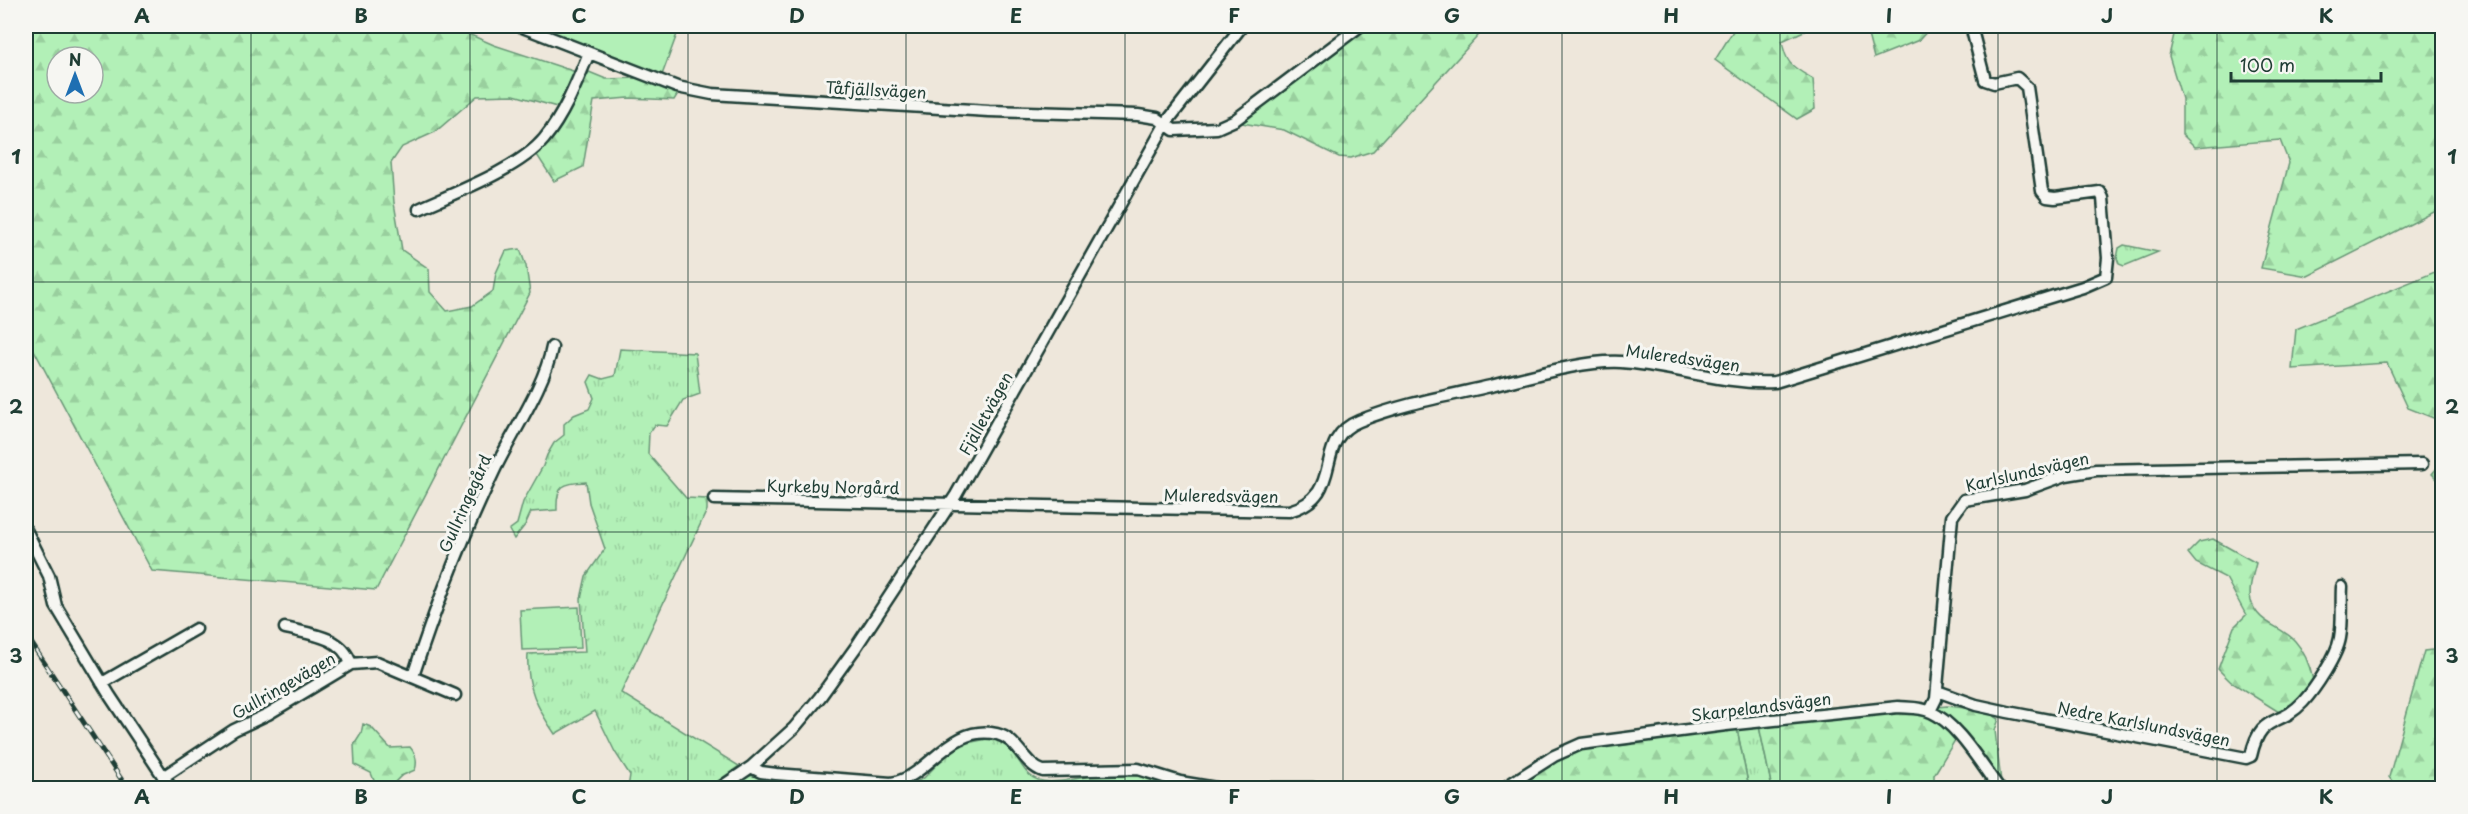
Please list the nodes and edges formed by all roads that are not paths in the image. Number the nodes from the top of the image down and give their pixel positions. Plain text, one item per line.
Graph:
1 (520, 26) edge
2 (1242, 26) edge
3 (1360, 26) edge
4 (1973, 34) dead end
5 (590, 53) junction
6 (1166, 123) junction
7 (419, 209) dead end
8 (552, 347) dead end
9 (2422, 464) dead end
10 (714, 499) dead end
11 (951, 504) junction
12 (26, 530) edge
13 (2342, 587) dead end
14 (285, 628) dead end
15 (196, 629) dead end
16 (351, 664) junction
17 (413, 676) junction
18 (102, 682) junction
19 (1937, 691) junction
20 (455, 694) dead end
21 (1930, 711) junction
22 (751, 766) junction
23 (163, 777) junction
24 (171, 789) edge
25 (720, 789) edge
26 (1216, 789) edge
27 (1270, 789) edge
28 (1313, 789) edge
29 (1504, 789) edge
30 (1999, 789) edge

1 - 5 street, Tåfjällsvägen
2 - 6 street, Fjälletvägen
3 - 6 street, Tåfjällsvägen
4 - 11 street, Muleredsvägen
5 - 6 street, Tåfjällsvägen
5 - 7 street
6 - 11 street, Fjälletvägen
8 - 17 street, Gullringegård
9 - 19 street, Karlslundsvägen
10 - 11 street, Kyrkeby Norgård
11 - 22 street, Fjälletvägen
12 - 18 street
13 - 19 street, Nedre Karlslundsvägen
14 - 16 street, Gullringevägen
15 - 18 street
16 - 17 street
16 - 23 street, Gullringevägen
17 - 20 street
18 - 23 street
19 - 21 street, Karlslundsvägen
21 - 29 street, Skarpelandsvägen
21 - 30 street
22 - 25 street, Fjälletvägen
22 - 26 street
23 - 24 street
27 - 28 street

